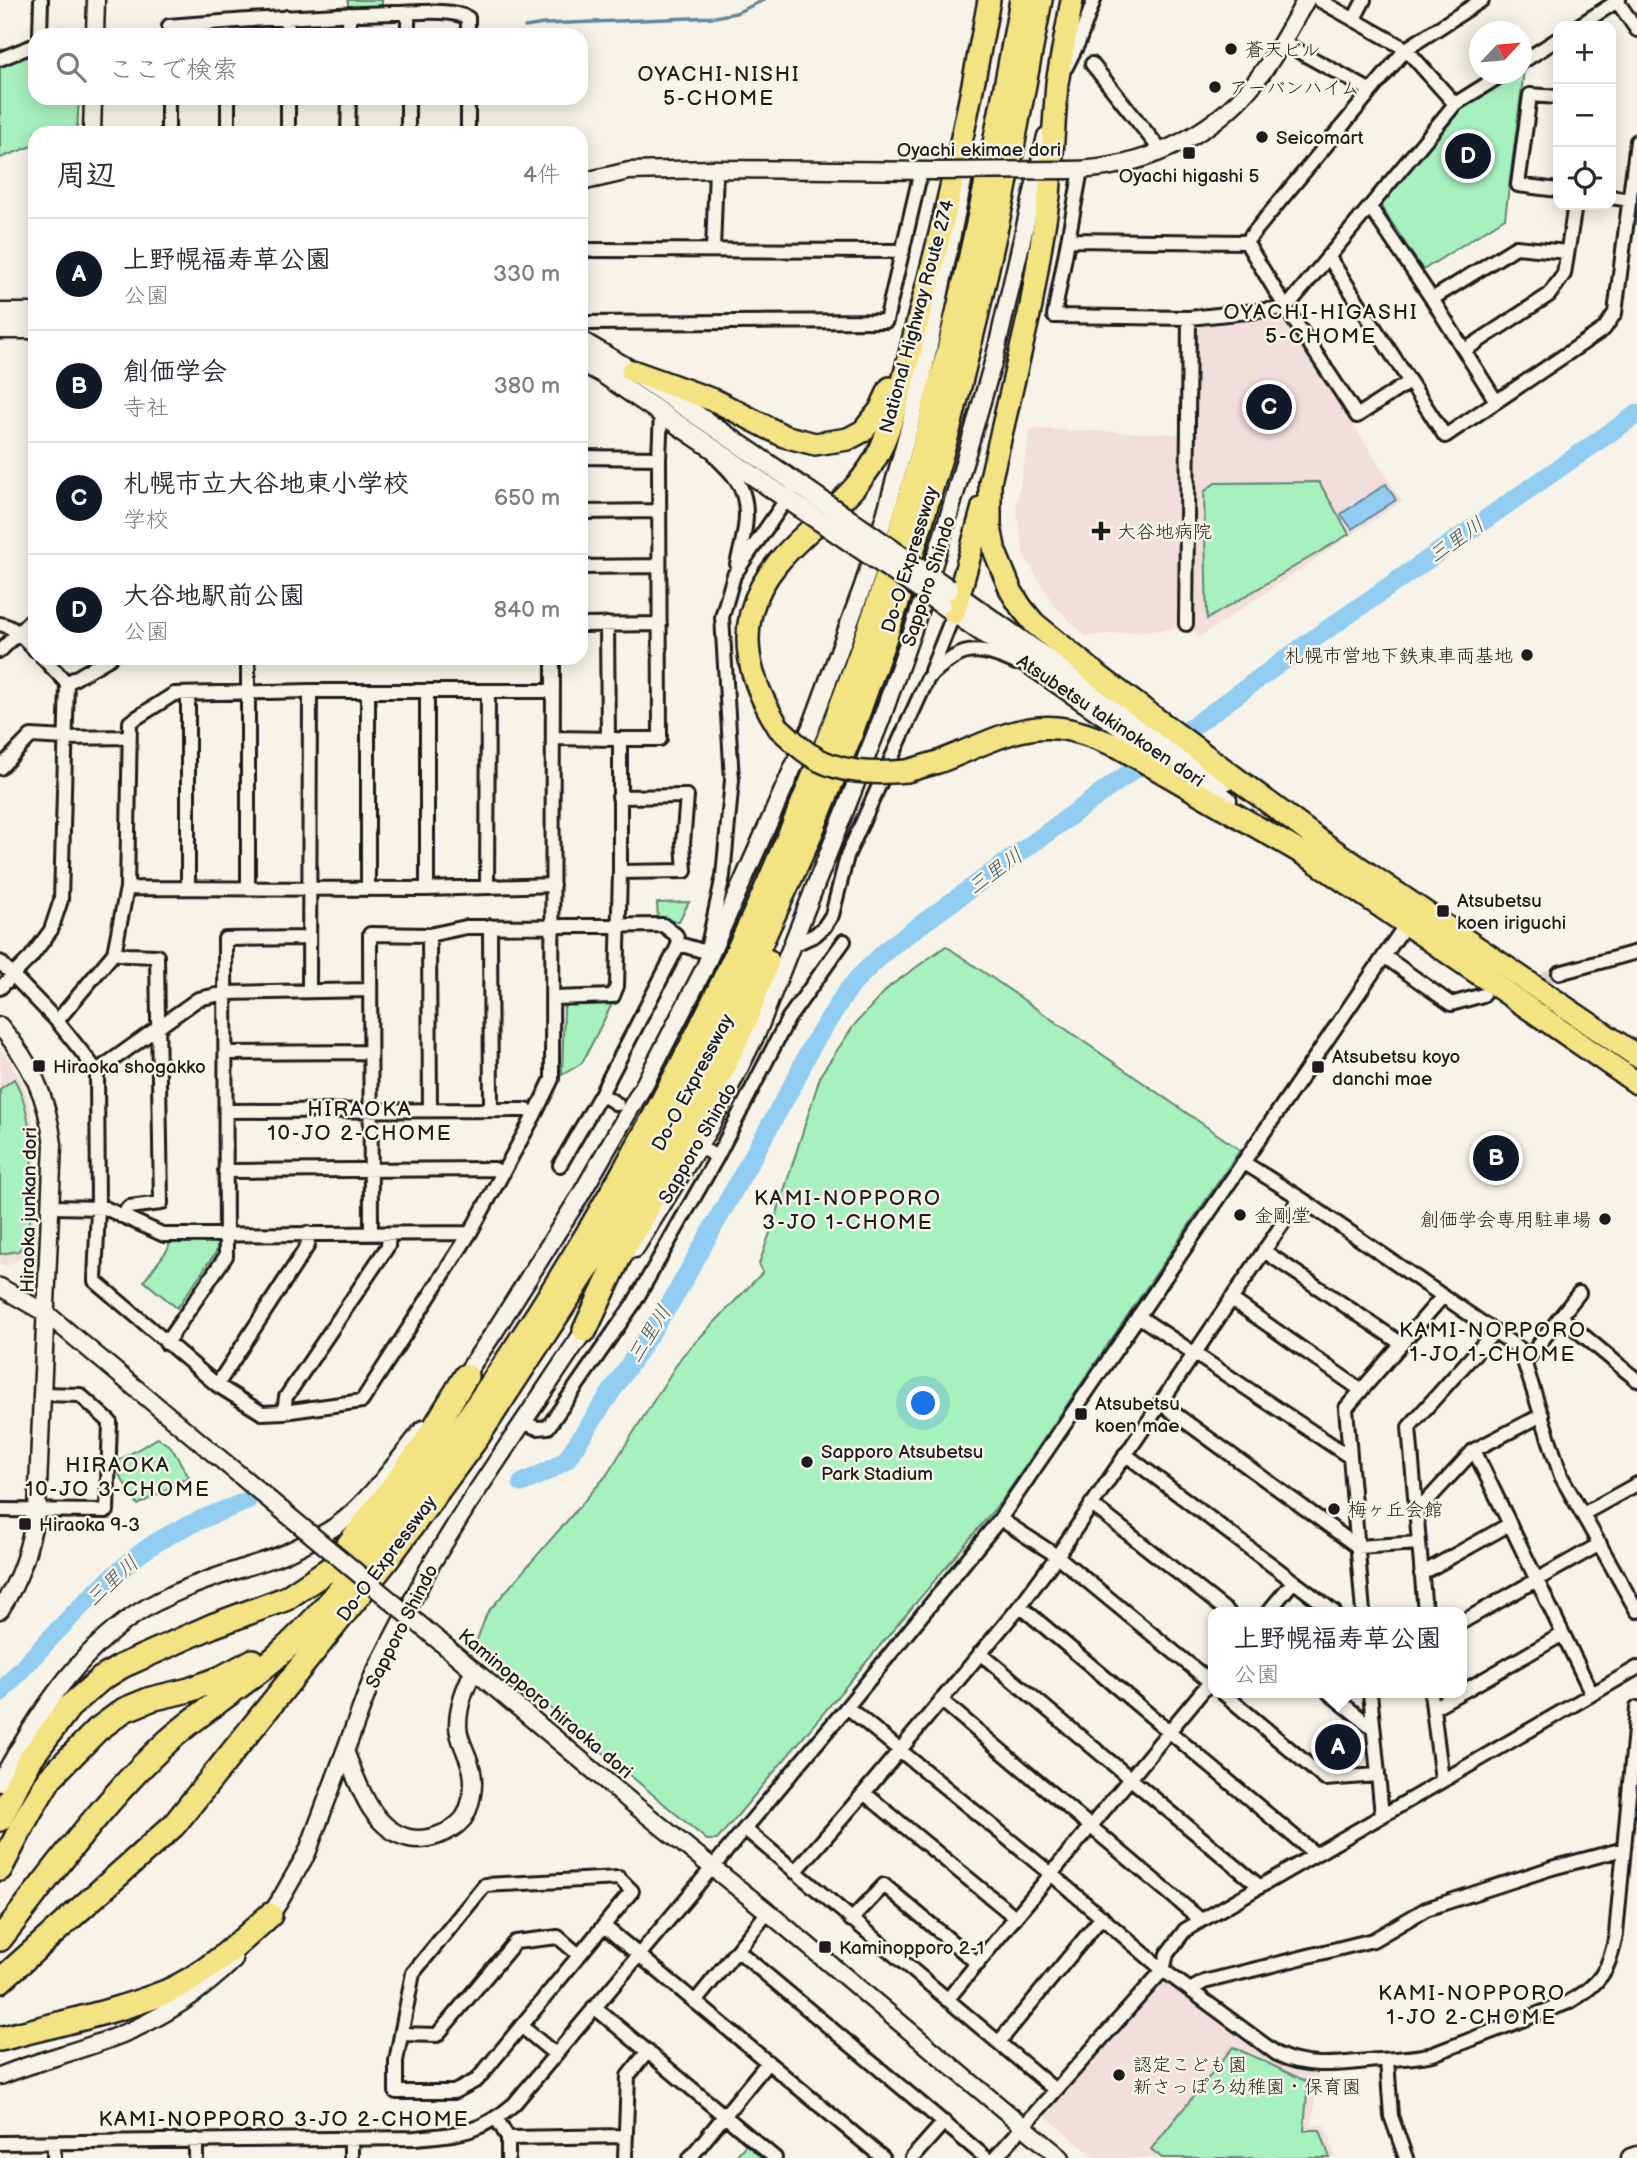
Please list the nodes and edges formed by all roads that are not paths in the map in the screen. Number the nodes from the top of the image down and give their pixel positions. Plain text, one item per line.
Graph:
1 (41, 0) edge
2 (96, 0) edge
3 (989, 0) edge
4 (1022, 0) edge
5 (1040, 0) edge
6 (1072, 0) edge
7 (1094, 0) edge
8 (1306, 0) edge
9 (1319, 0) edge
10 (1364, 0) edge
11 (1482, 0) edge
12 (1618, 1) edge
13 (408, 13) junction
14 (349, 14) junction
15 (288, 17) junction
16 (1354, 19) junction
17 (1586, 21) edge
18 (40, 28) edge
19 (95, 28) edge
20 (169, 28) edge
21 (228, 28) edge
22 (288, 28) edge
23 (349, 28) edge
24 (408, 28) edge
25 (468, 28) edge
26 (1637, 30) edge
27 (1282, 42) junction
28 (1553, 42) edge
29 (28, 48) edge
30 (1406, 49) junction
31 (1532, 55) edge
32 (0, 59) edge
33 (1092, 64) dead end
34 (1057, 83) junction
35 (1487, 84) edge
36 (1371, 91) junction
37 (1553, 97) edge
38 (970, 104) junction
39 (1455, 104) junction
40 (93, 105) edge
41 (168, 105) edge
42 (228, 105) edge
43 (288, 105) edge
44 (349, 105) edge
45 (408, 105) edge
46 (468, 105) edge
47 (92, 126) edge
48 (168, 126) edge
49 (228, 126) edge
50 (288, 126) edge
51 (348, 126) edge
52 (408, 126) edge
53 (468, 126) edge
54 (1637, 141) edge
55 (1162, 152) junction
56 (716, 169) junction
57 (1074, 170) junction
58 (927, 171) junction
59 (588, 180) edge
60 (1553, 190) edge
61 (1616, 198) edge
62 (1630, 200) junction
63 (1370, 207) junction
64 (1574, 210) edge
65 (1068, 240) junction
66 (1246, 242) junction
67 (588, 250) edge
68 (713, 250) junction
69 (903, 251) junction
70 (1567, 252) junction
71 (1328, 256) junction
72 (1432, 299) junction
73 (1286, 308) junction
74 (0, 313) edge
75 (28, 313) edge
76 (1189, 318) junction
77 (588, 323) edge
78 (0, 329) edge
79 (28, 329) edge
80 (913, 339) junction
81 (588, 345) edge
82 (1465, 350) junction
83 (588, 366) edge
84 (632, 371) junction
85 (1409, 382) junction
86 (1496, 401) junction
87 (661, 413) junction
88 (693, 435) junction
89 (588, 457) edge
90 (659, 458) junction
91 (990, 482) junction
92 (798, 495) junction
93 (659, 511) junction
94 (588, 512) edge
95 (659, 566) junction
96 (588, 567) edge
97 (734, 575) junction
98 (951, 600) junction
99 (28, 623) edge
100 (0, 624) edge
101 (607, 624) junction
102 (660, 624) junction
103 (1186, 624) dead end
104 (588, 625) edge
105 (18, 632) junction
106 (28, 643) edge
107 (0, 651) edge
108 (50, 665) edge
109 (98, 665) edge
110 (248, 665) edge
111 (553, 665) edge
112 (928, 678) junction
113 (1054, 681) junction
114 (67, 683) junction
115 (310, 691) junction
116 (368, 691) junction
117 (428, 691) junction
118 (488, 691) junction
119 (553, 691) junction
120 (247, 693) junction
121 (188, 694) junction
122 (1141, 724) junction
123 (130, 737) junction
124 (66, 738) junction
125 (553, 738) junction
126 (614, 739) junction
127 (0, 768) edge
128 (1215, 783) junction
129 (619, 797) junction
130 (808, 839) junction
131 (1318, 851) junction
132 (620, 872) junction
133 (552, 886) junction
134 (248, 887) junction
135 (308, 887) junction
136 (487, 887) junction
137 (127, 888) junction
138 (188, 888) junction
139 (368, 888) junction
140 (427, 889) junction
141 (1406, 924) junction
142 (490, 926) junction
143 (553, 926) junction
144 (618, 926) junction
145 (429, 935) junction
146 (308, 938) junction
147 (844, 941) dead end
148 (680, 944) junction
149 (793, 945) junction
150 (706, 952) junction
151 (1637, 952) edge
152 (114, 953) junction
153 (1384, 956) junction
154 (0, 962) edge
155 (704, 968) junction
156 (1559, 973) tunnel mouth
157 (13, 975) junction
158 (0, 988) edge
159 (370, 989) junction
160 (309, 991) junction
161 (226, 993) junction
162 (1483, 995) dead end
163 (554, 998) junction
164 (57, 1021) junction
165 (0, 1026) edge
166 (159, 1026) junction
167 (370, 1052) junction
168 (226, 1053) junction
169 (1637, 1056) edge
170 (97, 1071) junction
171 (1637, 1083) edge
172 (601, 1094) junction
173 (617, 1104) dead end
174 (430, 1110) junction
175 (491, 1110) junction
176 (226, 1111) junction
177 (370, 1111) junction
178 (535, 1114) junction
179 (703, 1149) dead end
180 (717, 1157) junction
181 (1243, 1162) junction
182 (560, 1165) dead end
183 (370, 1170) junction
184 (225, 1171) junction
185 (503, 1173) junction
186 (1300, 1198) junction
187 (52, 1207) junction
188 (98, 1208) junction
189 (121, 1216) junction
190 (307, 1233) junction
191 (470, 1233) junction
192 (225, 1234) junction
193 (371, 1234) junction
194 (389, 1234) junction
195 (1264, 1251) junction
196 (0, 1287) edge
197 (1580, 1293) dead end
198 (1443, 1296) junction
199 (1231, 1299) junction
200 (47, 1314) junction
201 (1138, 1316) junction
202 (1561, 1317) junction
203 (585, 1330) junction
204 (1495, 1331) junction
205 (166, 1343) junction
206 (1402, 1344) junction
207 (1194, 1353) junction
208 (1525, 1362) junction
209 (466, 1376) junction
210 (1637, 1380) edge
211 (217, 1385) junction
212 (1361, 1391) junction
213 (43, 1394) junction
214 (1160, 1403) junction
215 (284, 1412) junction
216 (1542, 1415) junction
217 (524, 1423) junction
218 (1474, 1450) junction
219 (1125, 1454) junction
220 (1350, 1457) junction
221 (1637, 1484) edge
222 (1091, 1504) junction
223 (0, 1510) edge
224 (37, 1510) junction
225 (1416, 1513) junction
226 (1583, 1514) junction
227 (1000, 1519) junction
228 (1510, 1524) junction
229 (1419, 1543) junction
230 (1600, 1544) junction
231 (1358, 1547) junction
232 (1057, 1556) junction
233 (1421, 1574) junction
234 (1537, 1580) junction
235 (1293, 1581) junction
236 (329, 1603) junction
237 (1020, 1606) junction
238 (1222, 1607) edge
239 (1272, 1607) edge
240 (1327, 1607) edge
241 (1363, 1607) edge
242 (1424, 1607) edge
243 (0, 1610) edge
244 (1637, 1611) edge
245 (1467, 1619) edge
246 (1563, 1634) junction
247 (980, 1653) junction
248 (1637, 1668) edge
249 (474, 1670) junction
250 (1208, 1677) edge
251 (1208, 1687) edge
252 (1467, 1689) edge
253 (1592, 1694) junction
254 (1229, 1698) edge
255 (1335, 1698) edge
256 (1370, 1698) edge
257 (1432, 1698) edge
258 (1451, 1698) edge
259 (941, 1700) junction
260 (847, 1707) junction
261 (1637, 1708) edge
262 (1433, 1709) junction
263 (1373, 1728) junction
264 (1170, 1731) junction
265 (900, 1749) junction
266 (345, 1751) junction
267 (1377, 1775) junction
268 (1130, 1777) junction
269 (1443, 1780) junction
270 (0, 1782) edge
271 (864, 1793) junction
272 (1382, 1815) junction
273 (0, 1819) edge
274 (1090, 1826) junction
275 (745, 1829) junction
276 (1624, 1849) junction
277 (1315, 1854) junction
278 (713, 1868) junction
279 (0, 1870) edge
280 (795, 1872) junction
281 (1051, 1874) junction
282 (1259, 1886) junction
283 (768, 1912) junction
284 (270, 1915) junction
285 (1014, 1917) junction
286 (1102, 1917) junction
287 (851, 1920) junction
288 (1201, 1920) junction
289 (604, 1926) junction
290 (0, 1939) edge
291 (737, 1950) junction
292 (638, 1954) junction
293 (579, 1955) junction
294 (978, 1964) junction
295 (1163, 1970) junction
296 (0, 1981) edge
297 (1190, 1990) junction
298 (947, 2000) junction
299 (695, 2002) junction
300 (594, 2007) junction
301 (521, 2026) junction
302 (401, 2034) junction
303 (0, 2039) edge
304 (999, 2042) junction
305 (648, 2051) junction
306 (555, 2054) junction
307 (1387, 2060) junction
308 (768, 2062) junction
309 (0, 2076) edge
310 (1055, 2090) junction
311 (724, 2115) junction
312 (497, 2119) junction
313 (944, 2122) junction
314 (1024, 2126) junction
315 (626, 2136) junction
316 (508, 2138) junction
317 (351, 2139) junction
318 (196, 2140) junction
319 (0, 2143) edge
320 (54, 2143) junction
321 (1637, 2156) edge
322 (54, 2158) edge
323 (196, 2158) edge
324 (351, 2158) edge
325 (508, 2158) edge
326 (625, 2158) edge
327 (690, 2158) edge
328 (775, 2158) edge
329 (883, 2158) edge
330 (912, 2158) edge
331 (986, 2158) edge
332 (995, 2158) edge
333 (1061, 2158) edge
334 (1406, 2158) edge
335 (1631, 2158) edge

1 - 18 street
2 - 19 street
3 - 38 highway
4 - 236 highway, Do-O Expressway
5 - 130 highway, Do-O Expressway
6 - 34 highway, Sapporo Shindo
7 - 34 street
8 - 27 street, Oyachi ekimae dori
9 - 16 street
10 - 16 street
11 - 30 street
12 - 17 street
12 - 26 street
13 - 14 street
13 - 24 street
13 - 25 street
14 - 15 street
14 - 23 street
15 - 21 street
15 - 22 street
16 - 30 street
20 - 21 street
27 - 36 street
27 - 55 street, Oyachi ekimae dori
28 - 31 street
29 - 32 street
30 - 36 street
30 - 39 street
33 - 55 street
34 - 91 highway, National Highway Route 274
34 - 149 street, Sapporo Shindo
35 - 39 street
36 - 66 street
37 - 60 street
38 - 80 highway, National Highway Route 274
38 - 155 street
39 - 63 street
40 - 47 street
41 - 48 street
42 - 49 street
43 - 50 street
44 - 51 street
45 - 52 street
46 - 53 street
54 - 62 street
55 - 57 street, Oyachi ekimae dori
56 - 58 street, Oyachi ekimae dori
56 - 59 street, Oyachi ekimae dori
56 - 68 street
57 - 58 street, Oyachi ekimae dori, bridge
57 - 65 street
58 - 69 street
61 - 62 street
62 - 86 street
63 - 71 street
63 - 72 street
64 - 70 street
65 - 66 street
65 - 76 street
66 - 73 street
67 - 68 street
68 - 69 street
69 - 77 street
70 - 72 street
70 - 82 street
71 - 73 street
71 - 85 street
72 - 82 street
73 - 76 street
73 - 85 street
74 - 75 main road
76 - 103 street
78 - 79 main road
80 - 84 highway
80 - 128 highway, National Highway Route 274, bridge
81 - 84 main road, Atsubetsu takinokoen dori
82 - 86 street
83 - 87 main road, Atsubetsu takinokoen dori
84 - 92 main road, Atsubetsu takinokoen dori
85 - 86 street
87 - 88 main road, Atsubetsu takinokoen dori
87 - 90 street
88 - 92 main road, Atsubetsu takinokoen dori
88 - 97 street
89 - 90 street
90 - 93 street
91 - 98 highway
91 - 122 highway, National Highway Route 274
92 - 97 street
92 - 98 main road, Atsubetsu takinokoen dori, bridge
93 - 94 street
93 - 95 street
95 - 96 street
95 - 102 street
97 - 150 street
98 - 112 street
98 - 113 main road, Atsubetsu takinokoen dori
98 - 122 main road, Atsubetsu takinokoen dori
99 - 105 street
100 - 105 street
101 - 102 street
101 - 104 street
101 - 126 street
102 - 126 street
105 - 106 street
105 - 107 street
108 - 114 street
109 - 114 street
110 - 120 street
111 - 119 street
112 - 113 street
112 - 149 street
113 - 122 main road, Atsubetsu takinokoen dori
114 - 124 street
115 - 116 street
115 - 120 street
115 - 135 street
116 - 117 street
116 - 139 street
117 - 118 street
117 - 140 street
118 - 119 street
118 - 136 street
119 - 125 street
120 - 121 street
120 - 134 street
121 - 123 street
121 - 138 street
122 - 128 highway, National Highway Route 274
123 - 124 street
123 - 137 street
124 - 127 street
124 - 157 street
125 - 126 street
125 - 133 street
126 - 129 street
128 - 131 highway, National Highway Route 274
128 - 131 highway, National Highway Route 274
129 - 132 street
129 - 132 street
130 - 203 highway
130 - 296 highway, Do-O Expressway
131 - 141 highway
131 - 169 highway
132 - 144 street
133 - 136 street
133 - 143 street
134 - 135 street
134 - 138 street
135 - 139 street
135 - 146 street
136 - 140 street
137 - 138 street
137 - 152 street
139 - 140 street
141 - 153 street
141 - 171 highway
142 - 143 street
142 - 145 street
142 - 175 street
143 - 144 street
143 - 163 street
144 - 148 street
144 - 163 street
145 - 159 street
145 - 174 street
146 - 160 street
146 - 161 street
147 - 180 street
148 - 150 street
148 - 172 street
149 - 203 street, Sapporo Shindo
150 - 155 street
151 - 156 street
152 - 164 street
152 - 166 street
153 - 162 street
153 - 181 street
154 - 157 street
155 - 209 street
157 - 158 street
157 - 164 street
159 - 160 street
159 - 167 street
160 - 161 street
161 - 166 street
161 - 168 street
163 - 178 street
164 - 170 street
165 - 187 street, Hiraoka junkan dori
166 - 170 street
166 - 189 street
167 - 168 street
167 - 177 street
168 - 176 street
170 - 188 street
172 - 173 street
172 - 182 street
174 - 175 street
174 - 177 street
175 - 178 street
176 - 177 street
176 - 184 street
177 - 183 street
178 - 185 street
179 - 180 street
180 - 217 street
181 - 186 street
181 - 201 street
183 - 184 street
183 - 185 street
183 - 193 street
184 - 192 street
185 - 191 street
186 - 195 street
186 - 198 street
187 - 188 street
187 - 200 street, Hiraoka junkan dori
188 - 189 street
188 - 205 street
189 - 192 street
190 - 192 street
190 - 193 street
190 - 211 street
191 - 194 street
191 - 215 street
192 - 205 street
193 - 194 street
194 - 215 street
195 - 199 street
195 - 206 street
196 - 200 street, Kaminopporo hiraoka dori
197 - 202 street
198 - 204 street
198 - 206 street
199 - 207 street
199 - 212 street
200 - 213 street, Hiraoka junkan dori
200 - 249 street, Kaminopporo hiraoka dori, bridge
201 - 207 street
201 - 227 street
202 - 208 street
202 - 210 street
203 - 217 street, Sapporo Shindo
204 - 208 street
204 - 225 street
205 - 211 street
206 - 212 street
207 - 214 street
207 - 220 street
208 - 216 street
209 - 270 street
209 - 273 highway
211 - 215 street
212 - 220 street
213 - 224 street, Hiraoka junkan dori
213 - 224 street
214 - 219 street
214 - 231 street
216 - 218 street
216 - 226 street
217 - 266 street, Sapporo Shindo
218 - 225 street
218 - 228 street
219 - 222 street
219 - 235 street
220 - 231 street
221 - 226 street
222 - 232 street
222 - 238 street
223 - 224 street
224 - 243 street, Hiraoka junkan dori
225 - 229 street
226 - 230 street
227 - 232 street
227 - 260 street
228 - 233 street
228 - 234 street
229 - 231 street
229 - 233 street
230 - 234 street
230 - 244 street
231 - 241 street
232 - 237 street
232 - 250 street
233 - 242 street
234 - 245 street
234 - 246 street
235 - 239 street
235 - 240 street
236 - 279 highway
236 - 290 highway, Do-O Expressway
237 - 247 street
237 - 264 street
246 - 252 street
246 - 253 street
247 - 259 street
247 - 268 street
248 - 253 street
249 - 266 street
249 - 278 street, Kaminopporo hiraoka dori
251 - 264 street
253 - 269 street
254 - 267 street
255 - 263 street
256 - 263 street
257 - 262 street
258 - 262 street
259 - 265 street
259 - 274 street
260 - 265 street
260 - 275 street
261 - 276 street
262 - 269 street
263 - 267 street
264 - 268 street
264 - 277 street
265 - 271 street
265 - 281 street
266 - 284 street, Sapporo Shindo
267 - 272 street
268 - 274 street
268 - 282 street
269 - 272 street
271 - 280 street
271 - 285 street
272 - 277 street
274 - 281 street
274 - 288 street
275 - 278 street
275 - 280 street
276 - 297 street
276 - 307 street
277 - 282 street
278 - 283 street, Kaminopporo hiraoka dori
278 - 292 street
280 - 287 street
281 - 285 street
281 - 286 street
282 - 288 street
283 - 291 street
283 - 314 street, Kaminopporo hiraoka dori
284 - 303 highway
284 - 309 street, Sapporo Shindo
285 - 294 street
286 - 295 street
286 - 304 street
287 - 294 street
287 - 298 street
288 - 295 street
289 - 292 street
289 - 293 street
289 - 302 street
291 - 299 street
291 - 313 street
292 - 299 street
292 - 300 street
293 - 301 street
293 - 302 street
294 - 298 street
295 - 297 street
295 - 310 street
297 - 307 street
298 - 304 street
299 - 308 street
300 - 305 street
300 - 306 street
301 - 302 street
301 - 306 street
304 - 310 street
305 - 311 street
305 - 315 street
306 - 312 street
307 - 334 street
308 - 311 street
308 - 329 street
310 - 314 street
311 - 327 street
311 - 328 street
312 - 316 street
312 - 317 street
313 - 330 street
313 - 331 street
314 - 332 street
314 - 333 street, Kaminopporo hiraoka dori
315 - 316 street
315 - 326 street
316 - 325 street
317 - 318 street
317 - 324 street
318 - 320 street
318 - 323 street
319 - 320 street
320 - 322 street
321 - 335 main road

